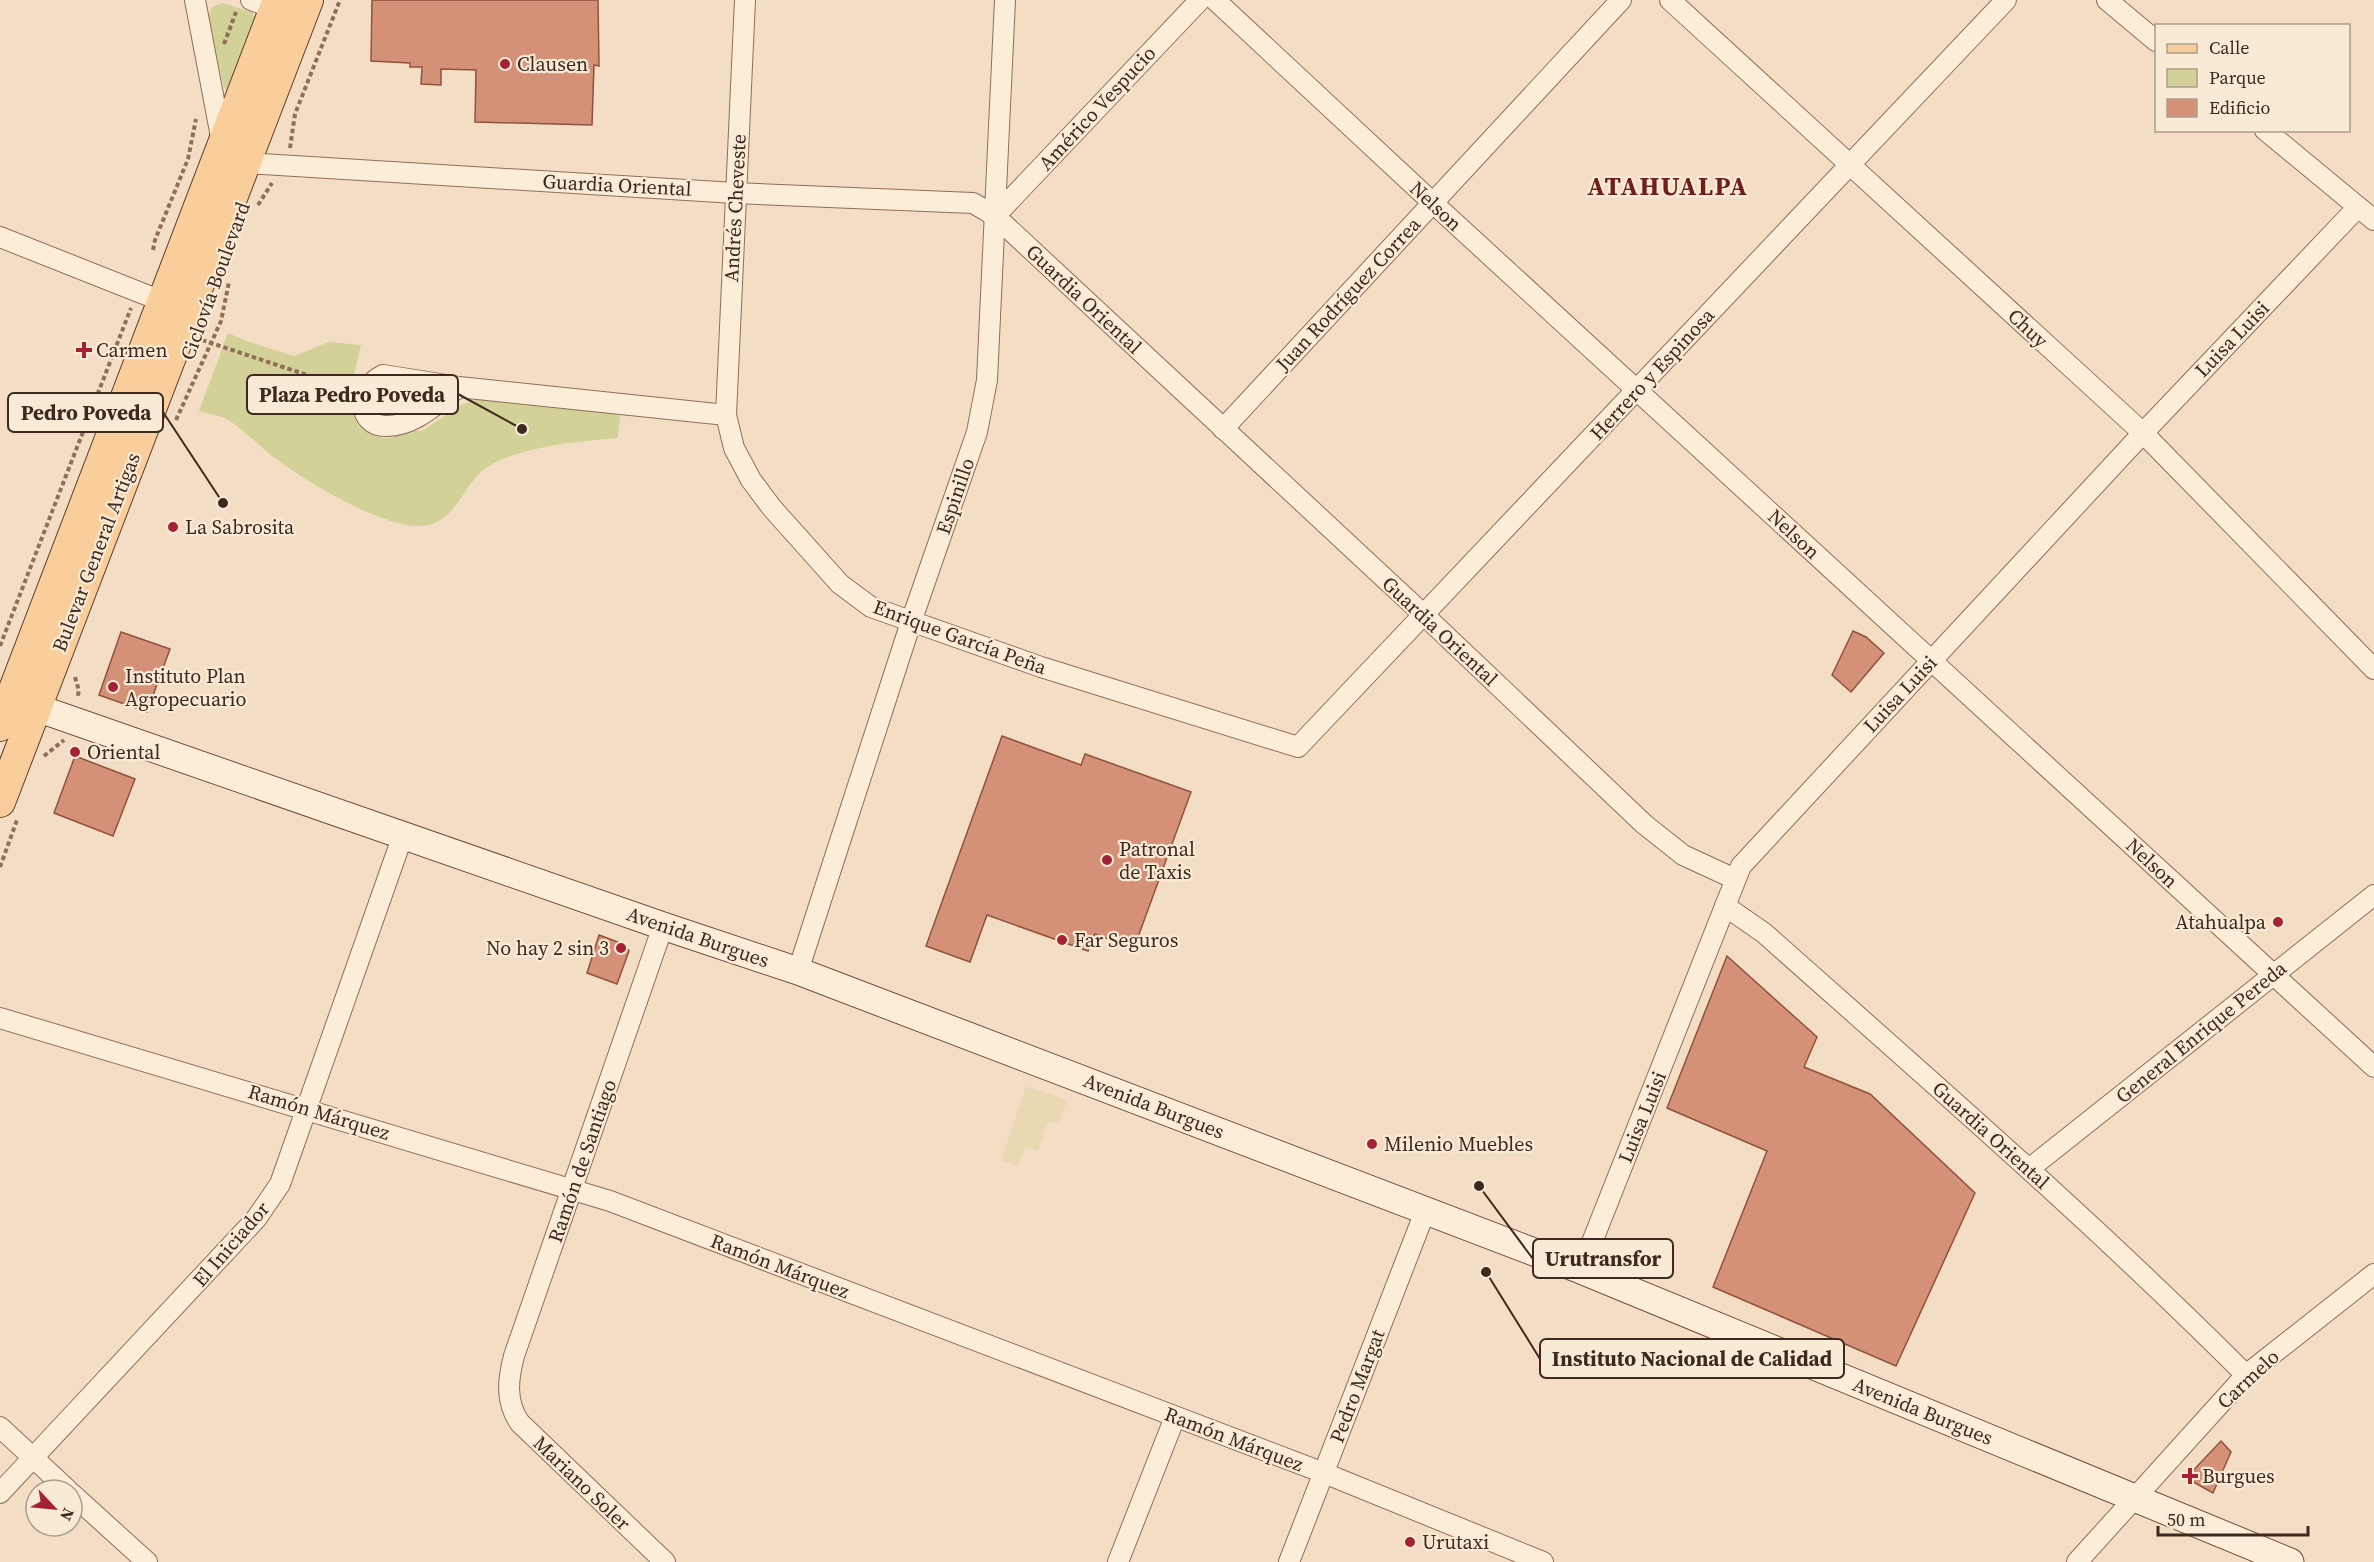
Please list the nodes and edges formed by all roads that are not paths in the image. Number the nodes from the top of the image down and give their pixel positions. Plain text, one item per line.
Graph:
1 (195, 0) edge
2 (309, 0) edge
3 (745, 0) edge
4 (1005, 0) edge
5 (1200, 0) edge
6 (1215, 0) edge
7 (1621, 0) edge
8 (1670, 0) edge
9 (2006, 0) edge
10 (2107, 0) edge
11 (260, 5) edge
12 (2155, 39) edge
13 (2267, 132) edge
14 (235, 154) junction
15 (1850, 164) junction
16 (735, 193) junction
17 (1432, 203) junction
18 (2358, 207) junction
19 (995, 216) junction
20 (2374, 220) edge
21 (0, 237) edge
22 (150, 297) junction
23 (459, 387) junction
24 (1637, 391) junction
25 (726, 415) junction
26 (1222, 429) junction
27 (2143, 433) junction
28 (1424, 615) junction
29 (911, 622) junction
30 (1931, 660) junction
31 (2374, 669) edge
32 (12, 707) edge
33 (1298, 747) joint
34 (10, 807) edge
35 (403, 835) junction
36 (1735, 879) junction
37 (2374, 895) edge
38 (1725, 906) junction
39 (663, 927) junction
40 (798, 971) junction
41 (2272, 974) junction
42 (0, 1018) edge
43 (2374, 1067) edge
44 (308, 1109) junction
45 (2029, 1169) junction
46 (572, 1189) junction
47 (1425, 1209) junction
48 (1581, 1270) junction
49 (2374, 1274) edge
50 (2247, 1375) junction
51 (509, 1398) joint
52 (1175, 1417) junction
53 (0, 1427) edge
54 (33, 1458) junction
55 (1324, 1473) junction
56 (55, 1478) edge
57 (0, 1493) edge
58 (2135, 1498) junction
59 (84, 1505) edge
60 (147, 1562) edge
61 (665, 1562) edge
62 (1118, 1562) edge
63 (1289, 1562) edge
64 (1543, 1562) edge
65 (2077, 1562) edge
66 (2290, 1562) edge

1 - 14 street
2 - 14 main road, Bulevar General Artigas
3 - 16 street, Andrés Cheveste
4 - 19 street, Espinillo
5 - 19 street, Américo Vespucio
6 - 17 street, Nelson
7 - 17 street, Juan Rodríguez Correa
8 - 15 street, Chuy
9 - 15 street, Herrero y Espinosa
10 - 12 street
11 - 14 main road, Bulevar General Artigas
13 - 18 street
14 - 16 street, Guardia Oriental
14 - 22 main road, Bulevar General Artigas
14 - 32 main road, Bulevar General Artigas
15 - 24 street, Herrero y Espinosa
15 - 27 street, Chuy
16 - 19 street, Guardia Oriental
16 - 25 street, Andrés Cheveste
17 - 24 street, Nelson
17 - 26 street, Juan Rodríguez Correa
18 - 20 street
18 - 27 street, Luisa Luisi
19 - 26 street, Guardia Oriental
19 - 29 street, Espinillo
21 - 22 street
22 - 32 main road, Bulevar General Artigas
23 - 23 street
23 - 25 street
24 - 28 street, Herrero y Espinosa
24 - 30 street, Nelson
25 - 29 street, Enrique García Peña
26 - 28 street, Guardia Oriental
27 - 30 street, Luisa Luisi
27 - 31 street, Chuy
28 - 33 street, Herrero y Espinosa
28 - 36 street, Guardia Oriental
29 - 33 street, Enrique García Peña
29 - 40 street, Espinillo
30 - 36 street, Luisa Luisi
30 - 41 street, Nelson
32 - 34 main road, Bulevar General Artigas
32 - 35 street, Avenida Burgues
35 - 39 street, Avenida Burgues
35 - 44 street, El Iniciador
36 - 38 street, Luisa Luisi
37 - 41 street, General Enrique Pereda
38 - 45 street, Guardia Oriental
38 - 48 street, Luisa Luisi
39 - 40 street, Avenida Burgues
39 - 46 street, Ramón de Santiago
40 - 47 street, Avenida Burgues
41 - 43 street, Nelson
41 - 45 street, General Enrique Pereda
42 - 44 street, Ramón Márquez
44 - 46 street, Ramón Márquez
44 - 54 street, El Iniciador
45 - 50 street, Guardia Oriental
46 - 51 street, Ramón de Santiago
46 - 52 street, Ramón Márquez
47 - 48 street, Avenida Burgues
47 - 55 street, Pedro Margat
48 - 58 street, Avenida Burgues
49 - 50 street, Carmelo
50 - 58 street, Carmelo
51 - 61 street, Mariano Soler
52 - 55 street, Ramón Márquez
52 - 62 street
53 - 54 street
54 - 56 street
54 - 57 street, El Iniciador
55 - 63 street, Pedro Margat
55 - 64 street, Ramón Márquez
58 - 65 street, Carmelo
58 - 66 street, Avenida Burgues
59 - 60 street

